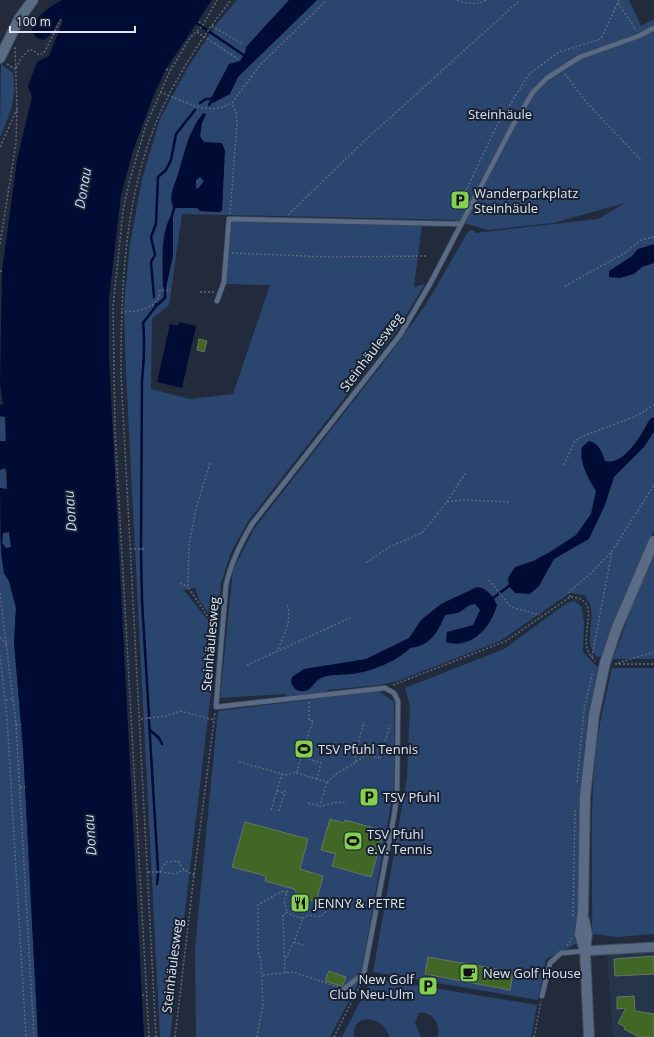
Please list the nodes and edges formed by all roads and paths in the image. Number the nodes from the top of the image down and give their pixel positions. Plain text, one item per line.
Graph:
1 (33, 0) edge
2 (217, 0) edge
3 (231, 0) edge
4 (327, 0) edge
5 (457, 0) edge
6 (487, 0) edge
7 (520, 0) edge
8 (618, 4) dead end
9 (61, 19) dead end
10 (199, 22) dead end
11 (203, 25) junction
12 (212, 26) junction
13 (654, 28) edge
14 (198, 31) junction
15 (10, 36) junction
16 (639, 36) junction
17 (204, 38) junction
18 (243, 44) dead end
19 (0, 48) edge
20 (238, 59) dead end
21 (2, 60) edge
22 (560, 68) junction
23 (15, 69) junction
24 (166, 69) dead end
25 (170, 71) junction
26 (160, 92) junction
27 (169, 97) junction
28 (232, 103) junction
29 (17, 107) junction
30 (143, 124) dead end
31 (146, 125) junction
32 (0, 147) edge
33 (642, 161) dead end
34 (125, 182) dead end
35 (129, 183) junction
36 (462, 200) dead end
37 (471, 204) junction
38 (229, 219) junction
39 (282, 220) junction
40 (461, 224) junction
41 (654, 236) edge
42 (0, 244) edge
43 (115, 246) dead end
44 (118, 246) junction
45 (226, 253) junction
46 (426, 256) dead end
47 (565, 286) dead end
48 (171, 291) dead end
49 (200, 292) dead end
50 (220, 292) junction
51 (217, 301) dead end
52 (109, 307) dead end
53 (113, 307) junction
54 (121, 312) junction
55 (113, 368) junction
56 (109, 369) dead end
57 (654, 405) edge
58 (210, 463) dead end
59 (564, 466) dead end
60 (466, 472) dead end
61 (654, 485) edge
62 (447, 502) junction
63 (511, 502) dead end
64 (654, 541) edge
65 (130, 549) junction
66 (146, 549) dead end
67 (612, 551) junction
68 (366, 563) dead end
69 (489, 580) dead end
70 (180, 583) dead end
71 (188, 587) junction
72 (0, 593) edge
73 (570, 597) junction
74 (287, 604) dead end
75 (540, 615) junction
76 (350, 618) dead end
77 (221, 636) junction
78 (0, 637) edge
79 (7, 645) junction
80 (278, 650) junction
81 (654, 652) edge
82 (0, 655) edge
83 (592, 657) junction
84 (595, 662) dead end
85 (654, 664) edge
86 (247, 665) dead end
87 (0, 675) edge
88 (3, 675) junction
89 (126, 680) dead end
90 (129, 680) junction
91 (385, 688) junction
92 (309, 698) junction
93 (14, 699) junction
94 (6, 700) junction
95 (216, 707) junction
96 (140, 719) junction
97 (214, 720) junction
98 (364, 722) dead end
99 (16, 724) junction
100 (21, 725) dead end
101 (390, 726) dead end
102 (129, 744) dead end
103 (132, 744) junction
104 (301, 757) junction
105 (239, 762) dead end
106 (356, 762) junction
107 (296, 773) junction
108 (282, 774) junction
109 (317, 779) junction
110 (327, 782) junction
111 (20, 786) junction
112 (25, 787) dead end
113 (286, 788) dead end
114 (277, 791) junction
115 (284, 794) junction
116 (308, 802) dead end
117 (347, 802) dead end
118 (320, 806) junction
119 (132, 810) dead end
120 (136, 810) junction
121 (271, 810) dead end
122 (279, 811) dead end
123 (23, 849) junction
124 (28, 849) dead end
125 (136, 869) dead end
126 (139, 869) junction
127 (184, 870) junction
128 (148, 872) junction
129 (160, 872) junction
130 (194, 875) junction
131 (329, 907) dead end
132 (287, 912) junction
133 (303, 918) junction
134 (27, 919) junction
135 (32, 919) dead end
136 (139, 931) dead end
137 (143, 931) junction
138 (294, 942) junction
139 (306, 946) dead end
140 (654, 947) edge
141 (585, 951) junction
142 (285, 959) junction
143 (285, 973) junction
144 (364, 973) junction
145 (262, 975) junction
146 (30, 986) junction
147 (35, 986) dead end
148 (344, 989) joint
149 (142, 995) dead end
150 (146, 995) junction
151 (542, 996) joint
152 (26, 1037) edge
153 (34, 1037) edge
154 (149, 1037) edge
155 (156, 1037) edge
156 (175, 1037) edge
157 (257, 1037) edge
158 (334, 1037) edge
159 (534, 1037) edge
160 (589, 1037) edge

1 - 15 street
2 - 11 path
3 - 12 path
4 - 28 path
5 - 6 path
7 - 39 path
8 - 16 path
9 - 23 path
10 - 11 path
11 - 14 path
12 - 17 path
12 - 18 path
13 - 16 lane, Steinhäulesweg
14 - 17 path
14 - 25 path
15 - 19 street
15 - 21 street
16 - 22 lane, Steinhäulesweg
17 - 20 path
17 - 27 path
21 - 23 path
22 - 33 path
22 - 37 lane, Steinhäulesweg
23 - 29 path
24 - 25 path
25 - 26 path
26 - 27 path
26 - 31 path
27 - 28 path
27 - 54 path
28 - 38 path
29 - 32 path
29 - 42 path
30 - 31 path
31 - 35 path
34 - 35 path
35 - 44 path
36 - 37 lane
37 - 40 lane, Steinhäulesweg
38 - 39 lane
38 - 45 lane
39 - 40 lane
40 - 77 lane, Steinhäulesweg
41 - 47 path
43 - 44 path
44 - 53 path
45 - 46 path
45 - 50 lane
48 - 54 path
49 - 50 path
50 - 51 lane
52 - 53 path
53 - 55 path
54 - 65 path
55 - 56 path
55 - 90 path
57 - 59 path
58 - 71 path
60 - 62 path
61 - 67 path
62 - 63 path
62 - 68 path
64 - 141 street
65 - 66 path
65 - 96 path
67 - 73 path
67 - 83 path
69 - 75 path
70 - 71 path
71 - 77 path
72 - 79 path
73 - 75 path
73 - 83 path
74 - 80 path
75 - 91 path
76 - 80 path
77 - 95 lane, Steinhäulesweg
78 - 79 path
79 - 93 path
80 - 86 path
81 - 85 path
82 - 88 path
83 - 84 path
87 - 88 path
88 - 94 path
89 - 90 path
90 - 103 path
91 - 92 lane, Steinhäulesweg
91 - 144 lane
92 - 95 lane, Steinhäulesweg
92 - 104 path
93 - 94 path
93 - 99 path
94 - 152 path
95 - 97 path, Steinhäulesweg
96 - 97 path
96 - 128 path
97 - 130 path, Steinhäulesweg
98 - 106 path
99 - 100 path
99 - 111 path
101 - 106 path
102 - 103 path
103 - 120 path
104 - 107 path
104 - 109 path
105 - 108 path
106 - 110 path
107 - 108 path
107 - 109 path
108 - 114 path
109 - 110 path
110 - 118 path
111 - 112 path
111 - 123 path
113 - 115 path
114 - 115 path
114 - 121 path
115 - 122 path
116 - 118 path
117 - 118 path
119 - 120 path
120 - 126 path
123 - 124 path
123 - 134 path
125 - 126 path
126 - 137 path
127 - 129 path
127 - 129 path
127 - 130 path
128 - 129 path
128 - 155 path
130 - 156 path, Steinhäulesweg
131 - 133 path
132 - 133 path
132 - 142 path
132 - 145 path
133 - 138 path
134 - 135 path
134 - 146 path
136 - 137 path
137 - 150 path
138 - 139 path
138 - 142 path
140 - 141 street
141 - 151 lane
141 - 160 street
142 - 143 path
143 - 145 path
143 - 148 path
144 - 148 lane
144 - 158 path
145 - 157 path
146 - 147 path
146 - 153 path
149 - 150 path
150 - 154 path
151 - 159 path

